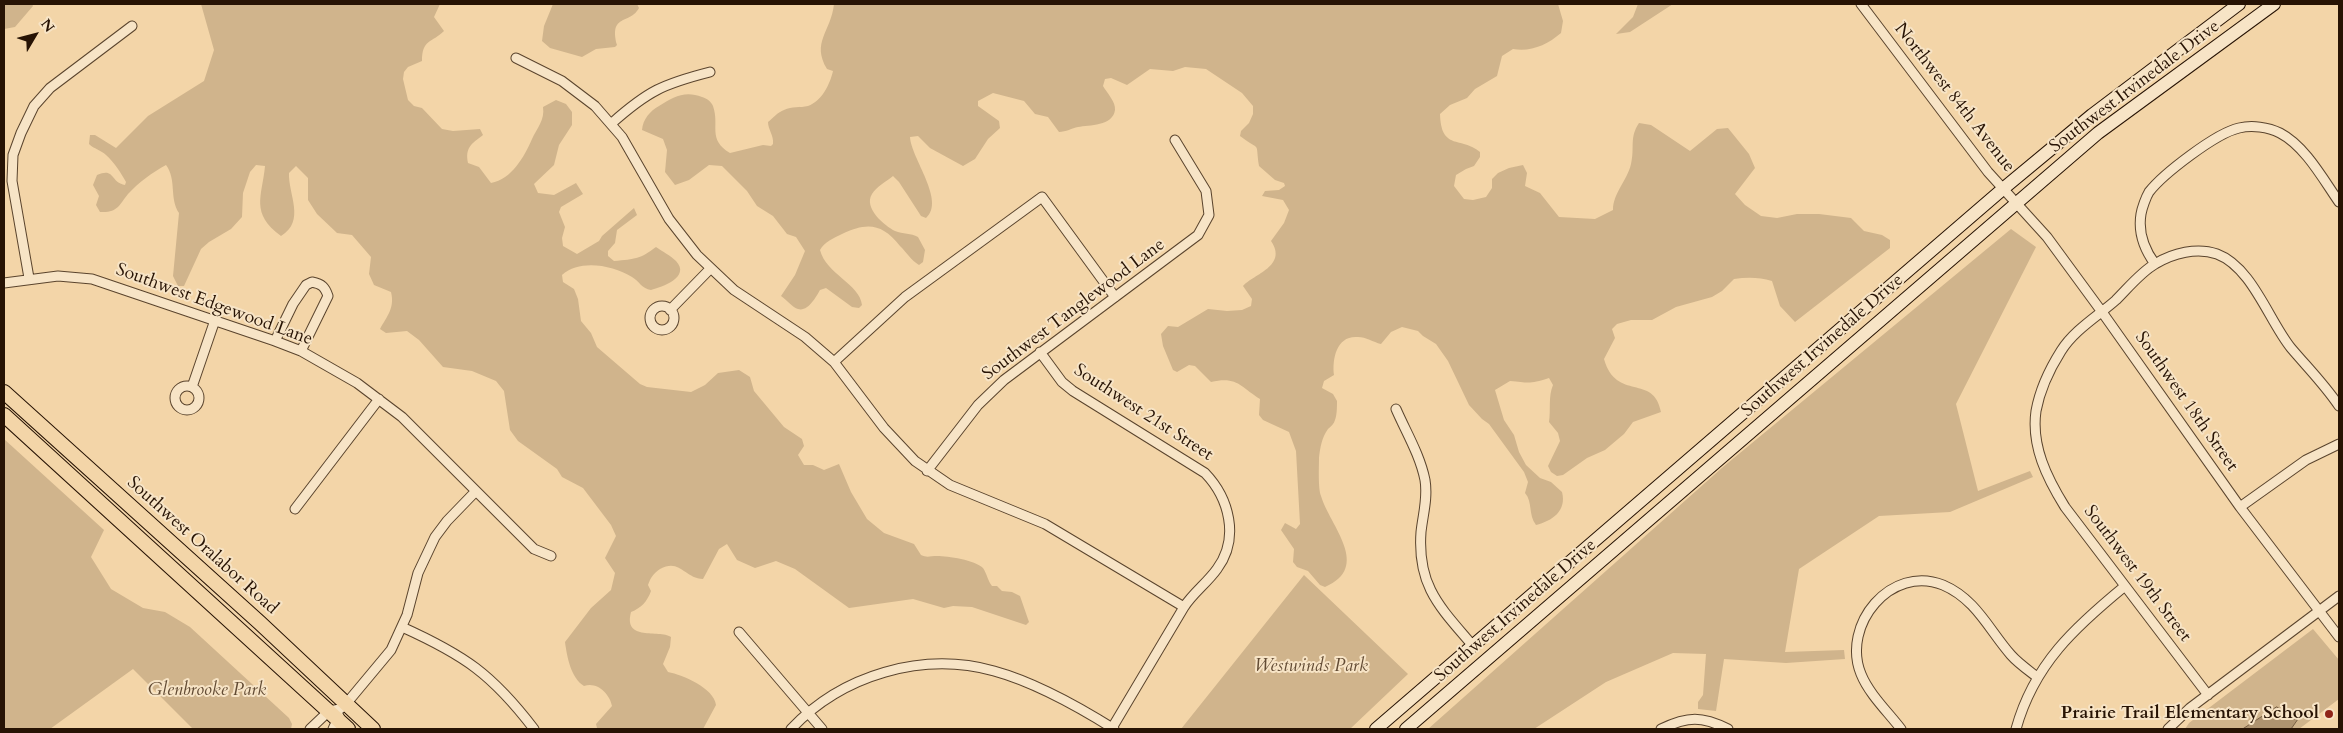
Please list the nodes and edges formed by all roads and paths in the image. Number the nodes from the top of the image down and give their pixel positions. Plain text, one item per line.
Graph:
1 (1861, 4) edge
2 (2239, 4) edge
3 (2274, 4) edge
4 (132, 26) dead end
5 (516, 58) dead end
6 (710, 72) dead end
7 (612, 123) junction
8 (1175, 140) dead end
9 (2004, 188) junction
10 (2339, 202) edge
11 (2017, 203) junction
12 (2155, 264) junction
13 (710, 269) junction
14 (29, 278) junction
15 (4, 283) edge
16 (1115, 297) junction
17 (670, 310) dead end
18 (2102, 312) junction
19 (215, 320) junction
20 (275, 341) junction
21 (301, 351) junction
22 (1040, 352) junction
23 (834, 362) junction
24 (192, 387) dead end
25 (4, 392) edge
26 (380, 399) junction
27 (2339, 406) edge
28 (1396, 409) dead end
29 (4, 415) edge
30 (2339, 444) edge
31 (928, 471) junction
32 (476, 491) junction
33 (2240, 507) junction
34 (295, 509) dead end
35 (1616, 523) junction
36 (1628, 537) junction
37 (551, 556) dead end
38 (2125, 586) junction
39 (2339, 596) edge
40 (1184, 607) junction
41 (2320, 611) junction
42 (402, 627) junction
43 (739, 632) dead end
44 (2339, 637) edge
45 (1473, 646) junction
46 (2037, 677) junction
47 (2208, 695) junction
48 (808, 713) junction
49 (339, 717) edge
50 (1113, 728) edge
51 (310, 729) edge
52 (372, 729) edge
53 (534, 729) edge
54 (791, 729) edge
55 (822, 729) edge
56 (1376, 729) edge
57 (1406, 729) edge
58 (1661, 729) edge
59 (1728, 729) edge
60 (1901, 729) edge
61 (2016, 729) edge
62 (2168, 729) edge

1 - 9 street, Northwest 84th Avenue
2 - 9 main road, Southwest Irvinedale Drive
3 - 11 main road, Southwest Irvinedale Drive
4 - 14 street
5 - 7 street
6 - 7 street
7 - 13 street
8 - 16 street, Southwest Tanglewood Lane
9 - 11 street, Southwest 18th Street
9 - 35 main road, Southwest Irvinedale Drive
10 - 12 street
11 - 18 street, Southwest 18th Street
11 - 36 main road, Southwest Irvinedale Drive
12 - 18 street, Southwest 19th Street
12 - 27 street, Southwest 19th Street
13 - 17 street
13 - 23 street
14 - 15 street, Southwest Edgewood Lane
14 - 19 street, Southwest Edgewood Lane
16 - 22 street, Southwest Tanglewood Lane
16 - 23 street
18 - 33 street, Southwest 18th Street
18 - 38 street, Southwest 19th Street
19 - 20 street, Southwest Edgewood Lane
19 - 24 street
20 - 21 street, Southwest Edgewood Lane
20 - 21 street
21 - 26 street, Southwest Edgewood Lane
22 - 31 street, Southwest Tanglewood Lane
22 - 40 street, Southwest 21st Street
23 - 31 street
25 - 49 main road, Southwest Oralabor Road
26 - 32 street, Southwest Edgewood Lane
26 - 34 street
28 - 45 street
29 - 49 main road, Southwest Oralabor Road
30 - 33 street
31 - 40 street
32 - 37 street, Southwest Edgewood Lane
32 - 42 street
33 - 41 street, Southwest 18th Street
35 - 36 main road
35 - 45 main road, Southwest Irvinedale Drive
36 - 57 main road, Southwest Irvinedale Drive
38 - 46 street
38 - 47 street, Southwest 19th Street
39 - 41 street
40 - 50 street, Southwest 21st Street
41 - 44 street, Southwest 18th Street
41 - 47 street
42 - 49 street
42 - 53 street
43 - 48 street
45 - 56 main road, Southwest Irvinedale Drive
46 - 60 street
46 - 61 street
47 - 62 street
48 - 50 street
48 - 54 street
48 - 55 street
49 - 51 street
49 - 52 main road, Southwest Oralabor Road
58 - 59 street

